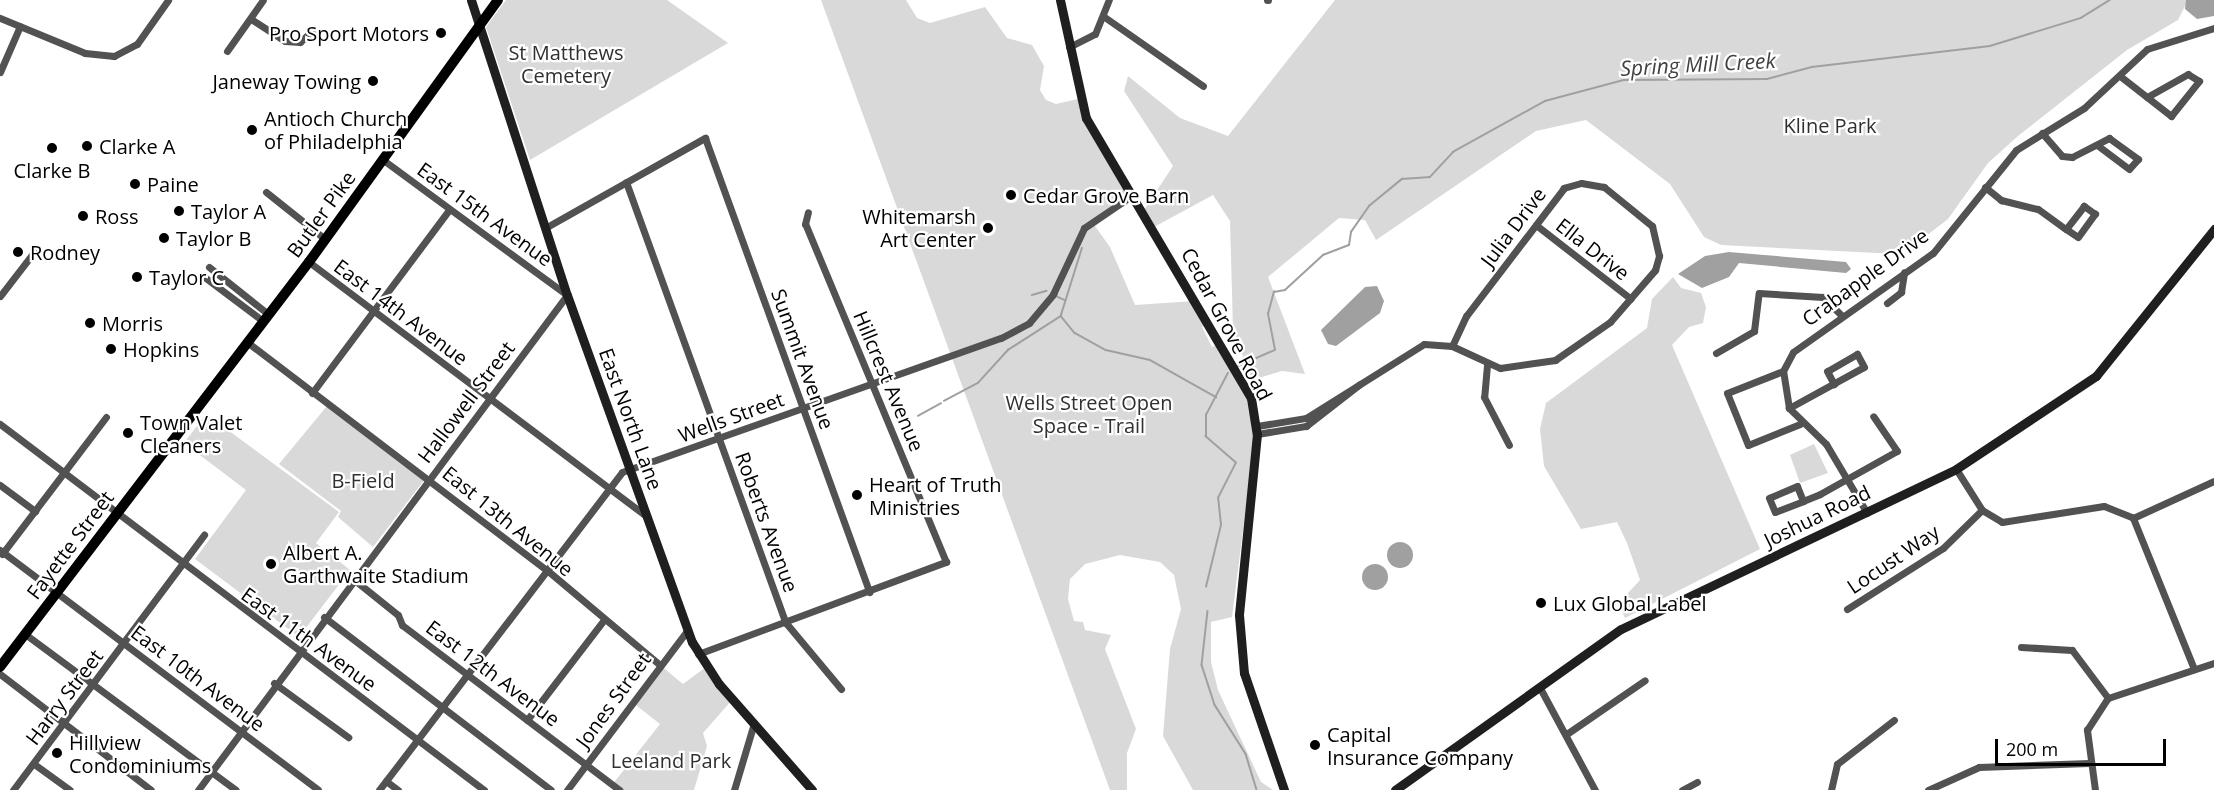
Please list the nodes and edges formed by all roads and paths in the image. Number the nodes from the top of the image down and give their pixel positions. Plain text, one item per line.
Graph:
1 (168, 0) edge
2 (263, 0) edge
3 (471, 0) edge
4 (498, 0) edge
5 (1060, 0) edge
6 (1110, 0) edge
7 (1103, 16) junction
8 (0, 18) edge
9 (251, 19) junction
10 (20, 26) junction
11 (479, 26) junction
12 (2214, 27) edge
13 (314, 29) dead end
14 (1069, 47) junction
15 (227, 51) dead end
16 (0, 72) edge
17 (2120, 76) junction
18 (1203, 86) dead end
19 (2147, 97) junction
20 (2042, 133) junction
21 (2097, 145) junction
22 (383, 160) junction
23 (626, 182) junction
24 (1985, 187) junction
25 (266, 192) dead end
26 (1135, 193) junction
27 (449, 210) junction
28 (808, 212) dead end
29 (1536, 225) junction
30 (545, 228) junction
31 (2066, 229) junction
32 (2214, 229) edge
33 (325, 239) junction
34 (34, 252) dead end
35 (309, 262) junction
36 (209, 267) dead end
37 (1904, 272) junction
38 (203, 276) dead end
39 (567, 295) junction
40 (0, 296) edge
41 (1631, 299) junction
42 (1887, 303) dead end
43 (373, 313) junction
44 (1842, 316) junction
45 (265, 318) junction
46 (247, 342) junction
47 (1452, 346) junction
48 (1716, 353) dead end
49 (1487, 365) junction
50 (1783, 371) junction
51 (873, 384) junction
52 (1834, 384) junction
53 (312, 393) junction
54 (489, 399) junction
55 (1789, 408) junction
56 (804, 409) junction
57 (1872, 416) dead end
58 (106, 417) dead end
59 (0, 424) edge
60 (1800, 424) junction
61 (1257, 430) junction
62 (720, 441) junction
63 (1509, 445) dead end
64 (170, 446) joint
65 (1956, 469) junction
66 (629, 470) junction
67 (65, 472) junction
68 (1848, 478) junction
69 (429, 479) junction
70 (2214, 481) edge
71 (0, 485) edge
72 (608, 490) junction
73 (1803, 501) junction
74 (1982, 510) junction
75 (35, 511) junction
76 (1867, 513) junction
77 (116, 514) junction
78 (646, 517) junction
79 (2133, 518) junction
80 (204, 535) dead end
81 (1, 553) edge
82 (183, 567) junction
83 (548, 571) junction
84 (351, 578) junction
85 (869, 592) junction
86 (57, 593) junction
87 (1847, 609) dead end
88 (324, 617) junction
89 (603, 621) junction
90 (786, 623) junction
91 (687, 631) junction
92 (25, 634) junction
93 (125, 643) junction
94 (2021, 647) dead end
95 (299, 652) junction
96 (698, 654) junction
97 (2214, 663) edge
98 (660, 665) junction
99 (0, 667) edge
100 (2194, 669) junction
101 (468, 673) junction
102 (0, 674) edge
103 (1646, 680) dead end
104 (274, 683) junction
105 (95, 684) junction
106 (1540, 688) junction
107 (842, 689) dead end
108 (2108, 698) junction
109 (442, 708) junction
110 (527, 720) junction
111 (1894, 720) dead end
112 (754, 723) junction
113 (65, 725) junction
114 (240, 730) junction
115 (1568, 733) junction
116 (348, 737) dead end
117 (417, 739) junction
118 (2089, 763) junction
119 (34, 764) junction
120 (586, 765) junction
121 (212, 771) junction
122 (386, 781) junction
123 (1697, 782) dead end
124 (13, 790) edge
125 (70, 790) edge
126 (151, 790) edge
127 (198, 790) edge
128 (236, 790) edge
129 (318, 790) edge
130 (379, 790) edge
131 (398, 790) edge
132 (484, 790) edge
133 (551, 790) edge
134 (567, 790) edge
135 (619, 790) edge
136 (734, 790) edge
137 (812, 790) edge
138 (1284, 790) edge
139 (1395, 790) edge
140 (1595, 790) edge
141 (1682, 790) edge
142 (1831, 790) edge
143 (1928, 790) edge
144 (2095, 790) edge

1 - 10 street
2 - 9 street
3 - 11 street, East North Lane
4 - 11 main road, Butler Pike
5 - 14 street, Cedar Grove Road
6 - 7 street
7 - 14 street
7 - 18 street
8 - 10 street
9 - 13 street
9 - 15 street
10 - 16 street
11 - 22 main road, Butler Pike
11 - 30 street, East North Lane
12 - 17 street, Crabapple Drive
14 - 26 street, Cedar Grove Road
17 - 19 street
17 - 20 street, Crabapple Drive
19 - 19 street
20 - 21 street
20 - 24 street, Crabapple Drive
21 - 21 street
22 - 27 street, East 15th Avenue
22 - 33 main road, Butler Pike
23 - 30 street
23 - 56 street, Summit Avenue
23 - 62 street, Roberts Avenue
24 - 31 street
24 - 37 street, Crabapple Drive
25 - 33 street
26 - 51 street, Wells Street
26 - 61 street, Cedar Grove Road
27 - 39 street, East 15th Avenue
27 - 43 street
28 - 51 street, Hillcrest Avenue
29 - 41 street, Ella Drive
29 - 41 street, Julia Drive
29 - 47 street, Julia Drive
30 - 39 street, East North Lane
31 - 31 street
32 - 65 street, Joshua Road
33 - 35 main road, Butler Pike
34 - 40 street
35 - 43 street, East 14th Avenue
35 - 45 main road, Butler Pike
36 - 45 street
37 - 42 street
37 - 44 street, Crabapple Drive
38 - 45 street
39 - 54 street, Hallowell Street
39 - 66 street, East North Lane
41 - 49 street, Julia Drive
43 - 53 street
43 - 54 street, East 14th Avenue
44 - 48 street
44 - 50 street, Crabapple Drive
45 - 46 main road, Butler Pike
46 - 53 street, East 13th Avenue
46 - 64 main road, Butler Pike
47 - 49 street, Julia Drive
47 - 61 street
49 - 63 street
50 - 55 street
50 - 60 street
51 - 56 street, Wells Street
51 - 85 street, Hillcrest Avenue
52 - 52 street
52 - 55 street
53 - 69 street, East 13th Avenue
54 - 69 street, Hallowell Street
54 - 72 street, East 14th Avenue
55 - 60 street
56 - 62 street, Wells Street
56 - 85 street, Summit Avenue
57 - 68 street
58 - 67 street
59 - 67 street, East 11th Avenue
60 - 68 street
61 - 138 street, Cedar Grove Road
62 - 66 street, Wells Street
62 - 90 street, Roberts Avenue
64 - 77 main road, Fayette Street
65 - 74 street
65 - 76 street, Joshua Road
66 - 72 street, Wells Street
66 - 78 street, East North Lane
67 - 75 street
67 - 77 street, East 11th Avenue
68 - 73 street
68 - 76 street
69 - 83 street, East 13th Avenue
69 - 84 street, Hallowell Street
70 - 79 street
71 - 75 street
72 - 78 street, East 14th Avenue
72 - 83 street, Wells Street
73 - 73 street
74 - 79 street
74 - 87 street, Locust Way
75 - 81 street
76 - 106 street, Joshua Road
77 - 82 street, East 11th Avenue
77 - 86 main road, Fayette Street
78 - 91 street, East North Lane
79 - 100 street
80 - 82 street, Harry Street
81 - 86 street, East 10th Avenue
82 - 93 street, Harry Street
82 - 95 street, East 11th Avenue
83 - 89 street, East 13th Avenue
83 - 101 street, Wells Street
84 - 88 street, Hallowell Street
84 - 101 street, East 12th Avenue
85 - 90 street
86 - 92 main road, Fayette Street
86 - 93 street, East 10th Avenue
88 - 95 street, Hallowell Street
88 - 109 street
89 - 98 street, East 13th Avenue
89 - 110 street
90 - 96 street
90 - 107 street, Roberts Avenue
91 - 96 street, East North Lane
91 - 98 street, Jones Street
92 - 99 main road, Fayette Street
92 - 105 street
93 - 105 street, Harry Street
93 - 114 street, East 10th Avenue
94 - 108 street
95 - 104 street, Hallowell Street
95 - 117 street, East 11th Avenue
96 - 112 street, East North Lane
97 - 100 street
98 - 120 street, Jones Street
100 - 108 street
101 - 109 street, Wells Street
101 - 110 street, East 12th Avenue
102 - 113 street
103 - 115 street
104 - 114 street, Hallowell Street
104 - 116 street
105 - 113 street, Harry Street
105 - 121 street
106 - 115 street
106 - 139 street, Joshua Road
108 - 118 street
109 - 117 street, Wells Street
109 - 133 street
110 - 120 street, East 12th Avenue
111 - 142 street
112 - 136 street
112 - 137 street, East North Lane
113 - 119 street, Harry Street
113 - 126 street
114 - 121 street, Hallowell Street
114 - 129 street, East 10th Avenue
115 - 140 street
117 - 122 street, Wells Street
117 - 132 street, East 11th Avenue
118 - 143 street
118 - 144 street
119 - 124 street, Harry Street
119 - 125 street
120 - 134 street, Jones Street
120 - 135 street, East 12th Avenue
121 - 127 street, Hallowell Street
121 - 128 street
122 - 130 street, Wells Street
122 - 131 street
123 - 141 street

